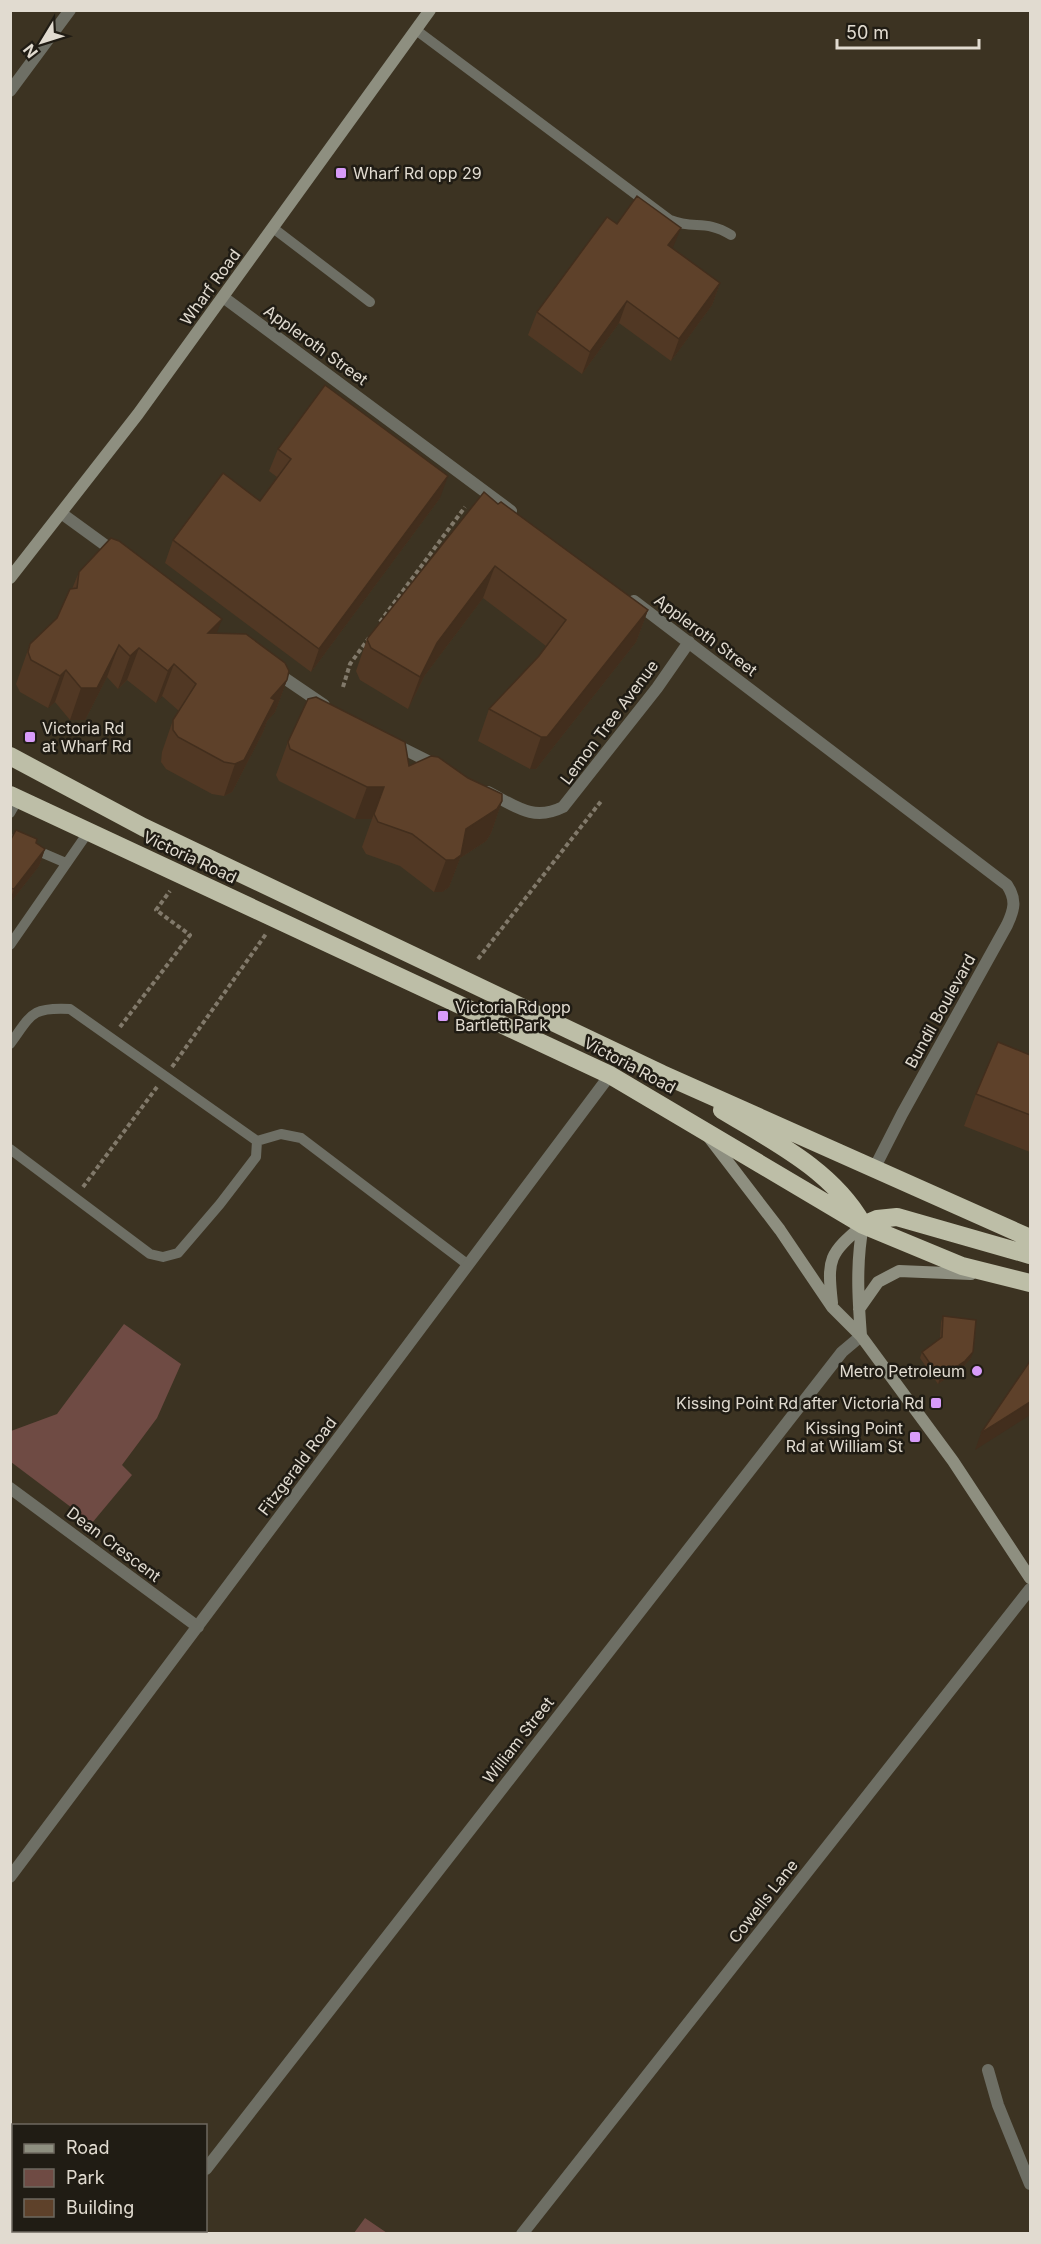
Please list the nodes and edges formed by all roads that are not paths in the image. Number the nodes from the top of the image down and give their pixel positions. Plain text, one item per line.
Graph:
1 (70, 10) edge
2 (430, 10) edge
3 (416, 30) junction
4 (10, 92) edge
5 (273, 228) junction
6 (731, 235) dead end
7 (223, 297) junction
8 (370, 302) dead end
9 (61, 513) junction
10 (522, 518) edge
11 (126, 561) edge
12 (10, 578) edge
13 (626, 595) edge
14 (689, 642) junction
15 (265, 664) edge
16 (337, 713) edge
17 (381, 737) edge
18 (10, 756) edge
19 (452, 773) edge
20 (472, 784) edge
21 (13, 802) edge
22 (89, 831) junction
23 (10, 839) edge
24 (66, 863) junction
25 (992, 875) joint
26 (13, 938) edge
27 (10, 1044) edge
28 (662, 1074) junction
29 (610, 1075) junction
30 (700, 1126) junction
31 (257, 1141) junction
32 (10, 1149) edge
33 (875, 1167) junction
34 (863, 1225) junction
35 (1030, 1238) edge
36 (1030, 1255) edge
37 (467, 1264) junction
38 (993, 1275) junction
39 (1030, 1283) edge
40 (832, 1307) junction
41 (859, 1309) junction
42 (861, 1336) junction
43 (10, 1488) edge
44 (1030, 1578) edge
45 (1030, 1589) edge
46 (198, 1628) junction
47 (10, 1877) edge
48 (988, 2070) dead end
49 (207, 2168) edge
50 (1030, 2184) edge
51 (522, 2234) edge

1 - 4 street
2 - 3 street, Wharf Road
3 - 5 street, Wharf Road
3 - 6 lane
5 - 7 street, Wharf Road
5 - 8 lane
7 - 9 street, Wharf Road
7 - 10 street, Appleroth Street
9 - 11 street
9 - 12 street, Wharf Road
13 - 14 street, Appleroth Street
14 - 20 street, Lemon Tree Avenue
14 - 25 street, Appleroth Street
15 - 16 street
17 - 19 street
18 - 28 highway, Victoria Road
21 - 22 highway, Victoria Road
22 - 24 lane
22 - 29 highway, Victoria Road
23 - 24 lane
24 - 26 lane
25 - 33 street, Bundil Boulevard
27 - 31 lane
28 - 33 highway, Victoria Road
28 - 34 highway
29 - 30 highway, Victoria Road
29 - 37 street, Fitzgerald Road
30 - 34 highway, Victoria Road
30 - 40 street
31 - 32 lane
31 - 37 lane
33 - 35 highway, Victoria Road
34 - 36 highway
34 - 38 highway, Victoria Road
34 - 40 street
34 - 41 street
37 - 46 street, Fitzgerald Road
38 - 39 highway, Victoria Road
38 - 41 street
40 - 42 street
41 - 42 street
42 - 44 street
42 - 49 street, William Street
43 - 46 street, Dean Crescent
45 - 51 street, Cowells Lane
46 - 47 street, Fitzgerald Road
48 - 50 street

